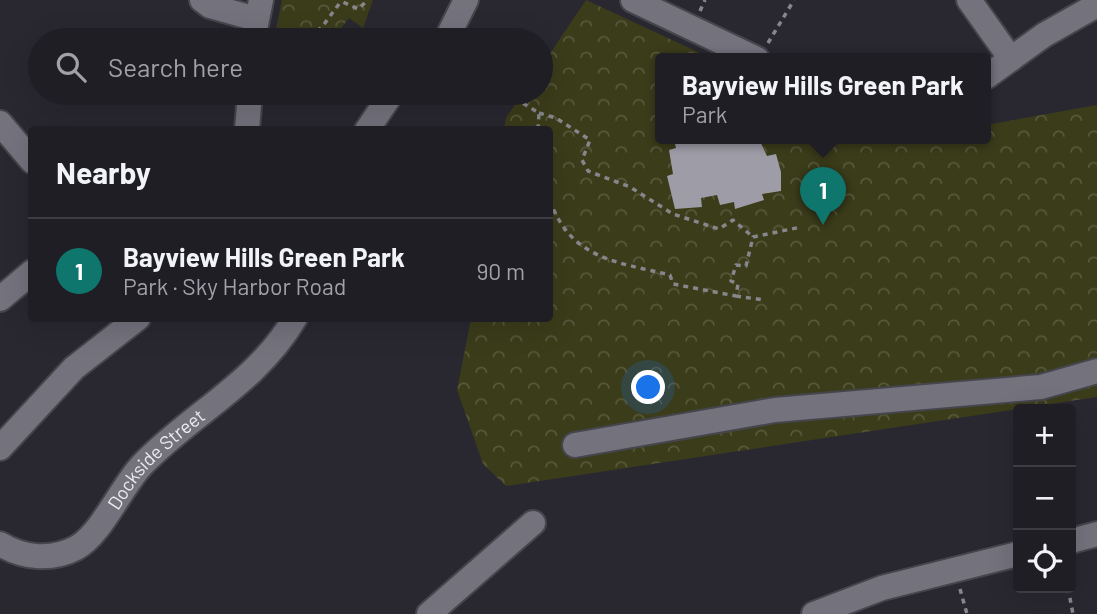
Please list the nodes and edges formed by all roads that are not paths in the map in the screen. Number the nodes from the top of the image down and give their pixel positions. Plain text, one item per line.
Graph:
1 (202, 0) edge
2 (466, 0) edge
3 (633, 0) edge
4 (969, 0) edge
5 (1097, 5) edge
6 (257, 20) edge
7 (452, 28) edge
8 (762, 53) edge
9 (1011, 59) junction
10 (991, 73) edge
11 (249, 105) edge
12 (384, 105) edge
13 (0, 124) edge
14 (247, 126) edge
15 (370, 126) edge
16 (28, 156) edge
17 (28, 275) edge
18 (0, 299) edge
19 (133, 322) edge
20 (293, 322) edge
21 (1097, 371) edge
22 (575, 445) dead end
23 (0, 449) edge
24 (533, 523) dead end
25 (1097, 534) edge
26 (1076, 540) edge
27 (0, 544) edge
28 (1013, 555) edge
29 (429, 614) edge
30 (816, 614) edge

1 - 6 street
2 - 7 street
3 - 8 street
4 - 9 street
5 - 9 street
9 - 10 street
11 - 14 street
12 - 15 street
13 - 16 street
17 - 18 street
19 - 23 street
20 - 27 street, Dockside Street
21 - 22 street
24 - 29 street
25 - 26 street
28 - 30 street

